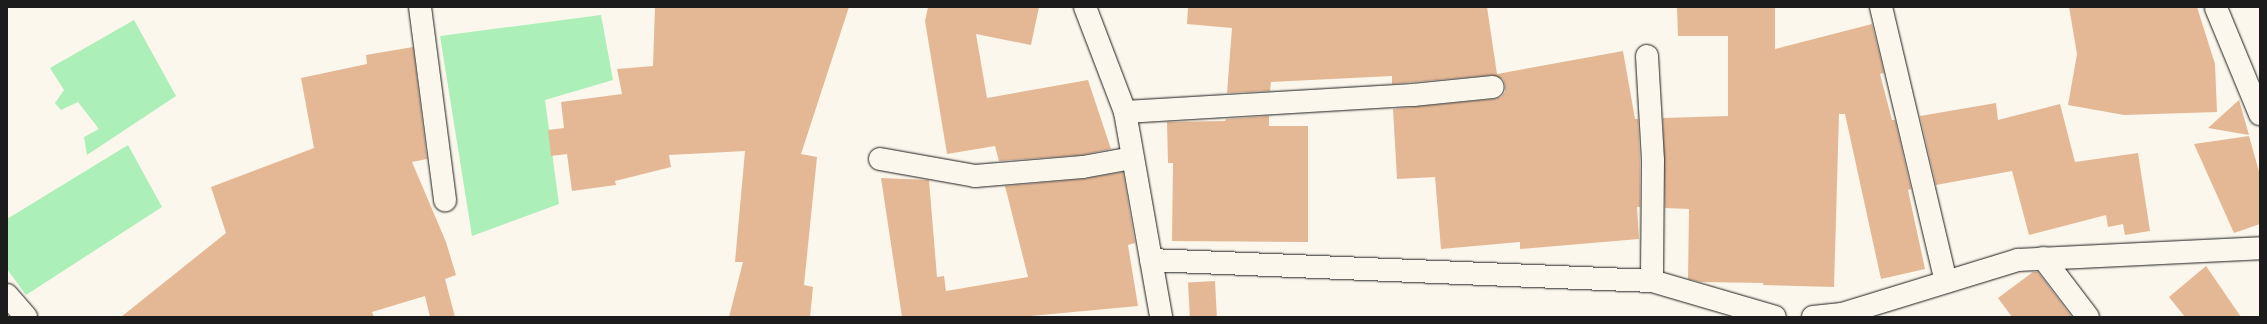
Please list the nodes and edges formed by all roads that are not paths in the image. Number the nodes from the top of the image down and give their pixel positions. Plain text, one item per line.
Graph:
1 (420, 7) edge
2 (1085, 7) edge
3 (1881, 7) edge
4 (2216, 8) dead end
5 (1647, 56) dead end
6 (1493, 88) dead end
7 (1125, 112) junction
8 (2260, 114) edge
9 (1132, 158) junction
10 (880, 159) dead end
11 (445, 200) dead end
12 (2260, 248) edge
13 (2043, 258) junction
14 (1151, 260) junction
15 (1652, 281) junction
16 (1946, 281) junction
17 (7, 295) edge
18 (26, 317) edge
19 (1161, 317) edge
20 (1775, 317) edge
21 (1813, 317) edge
22 (2088, 317) edge

1 - 11 street
2 - 7 street
3 - 16 street
4 - 8 street
5 - 15 street
6 - 7 street
7 - 9 street
9 - 10 street
9 - 14 street
12 - 13 street
13 - 16 street
13 - 22 street
14 - 15 street
14 - 19 street
15 - 20 street
16 - 21 street
17 - 18 street

